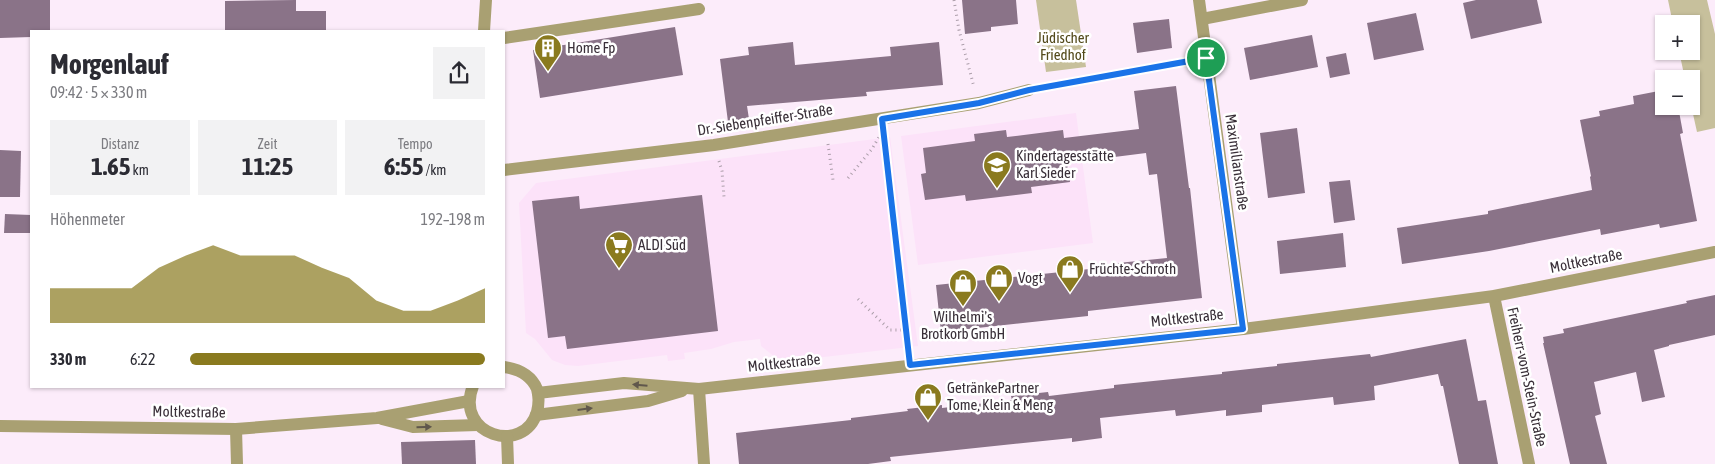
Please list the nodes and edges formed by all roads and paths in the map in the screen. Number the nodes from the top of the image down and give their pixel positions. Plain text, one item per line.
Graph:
1 (485, 0) edge
2 (954, 0) edge
3 (1200, 0) edge
4 (1302, 0) edge
5 (699, 9) dead end
6 (1202, 19) junction
7 (484, 30) edge
8 (505, 38) edge
9 (1206, 58) junction
10 (1029, 90) joint
11 (979, 103) junction
12 (827, 127) junction
13 (714, 145) junction
14 (505, 170) edge
15 (848, 178) dead end
16 (833, 180) dead end
17 (724, 197) dead end
18 (1715, 252) edge
19 (1494, 296) junction
20 (858, 299) dead end
21 (1243, 329) junction
22 (906, 330) junction
23 (910, 365) junction
24 (505, 367) edge
25 (472, 388) edge
26 (694, 389) junction
27 (538, 393) junction
28 (469, 401) junction
29 (536, 415) junction
30 (377, 418) junction
31 (0, 426) edge
32 (478, 426) junction
33 (236, 429) junction
34 (507, 436) junction
35 (236, 464) edge
36 (508, 464) edge
37 (704, 464) edge
38 (1529, 464) edge

1 - 7 street
2 - 11 path
3 - 6 street, Maximilianstraße
4 - 6 street
5 - 8 street
6 - 9 street, Maximilianstraße
9 - 10 path
9 - 21 street, Maximilianstraße
10 - 11 street, Dr.-Siebenpfeiffer-Straße
11 - 12 street, Dr.-Siebenpfeiffer-Straße
12 - 13 street, Dr.-Siebenpfeiffer-Straße
12 - 16 path
13 - 14 street, Dr.-Siebenpfeiffer-Straße
13 - 17 path
15 - 22 path
18 - 19 street, Moltkestraße
19 - 21 street, Moltkestraße
19 - 38 street, Freiherr-vom-Stein-Straße
20 - 22 path
21 - 23 street, Moltkestraße
22 - 23 path
23 - 26 street, Moltkestraße
24 - 27 street
25 - 28 street
26 -> 27 street, Moltkestraße
29 -> 26 street, Moltkestraße
26 - 37 street
27 - 29 street
28 - 30 street, Moltkestraße
28 - 32 street
29 - 34 street
30 -> 32 street, Moltkestraße
30 - 33 street, Moltkestraße
31 - 33 street, Moltkestraße
32 - 34 street, Moltkestraße
33 - 35 street
34 - 36 street

